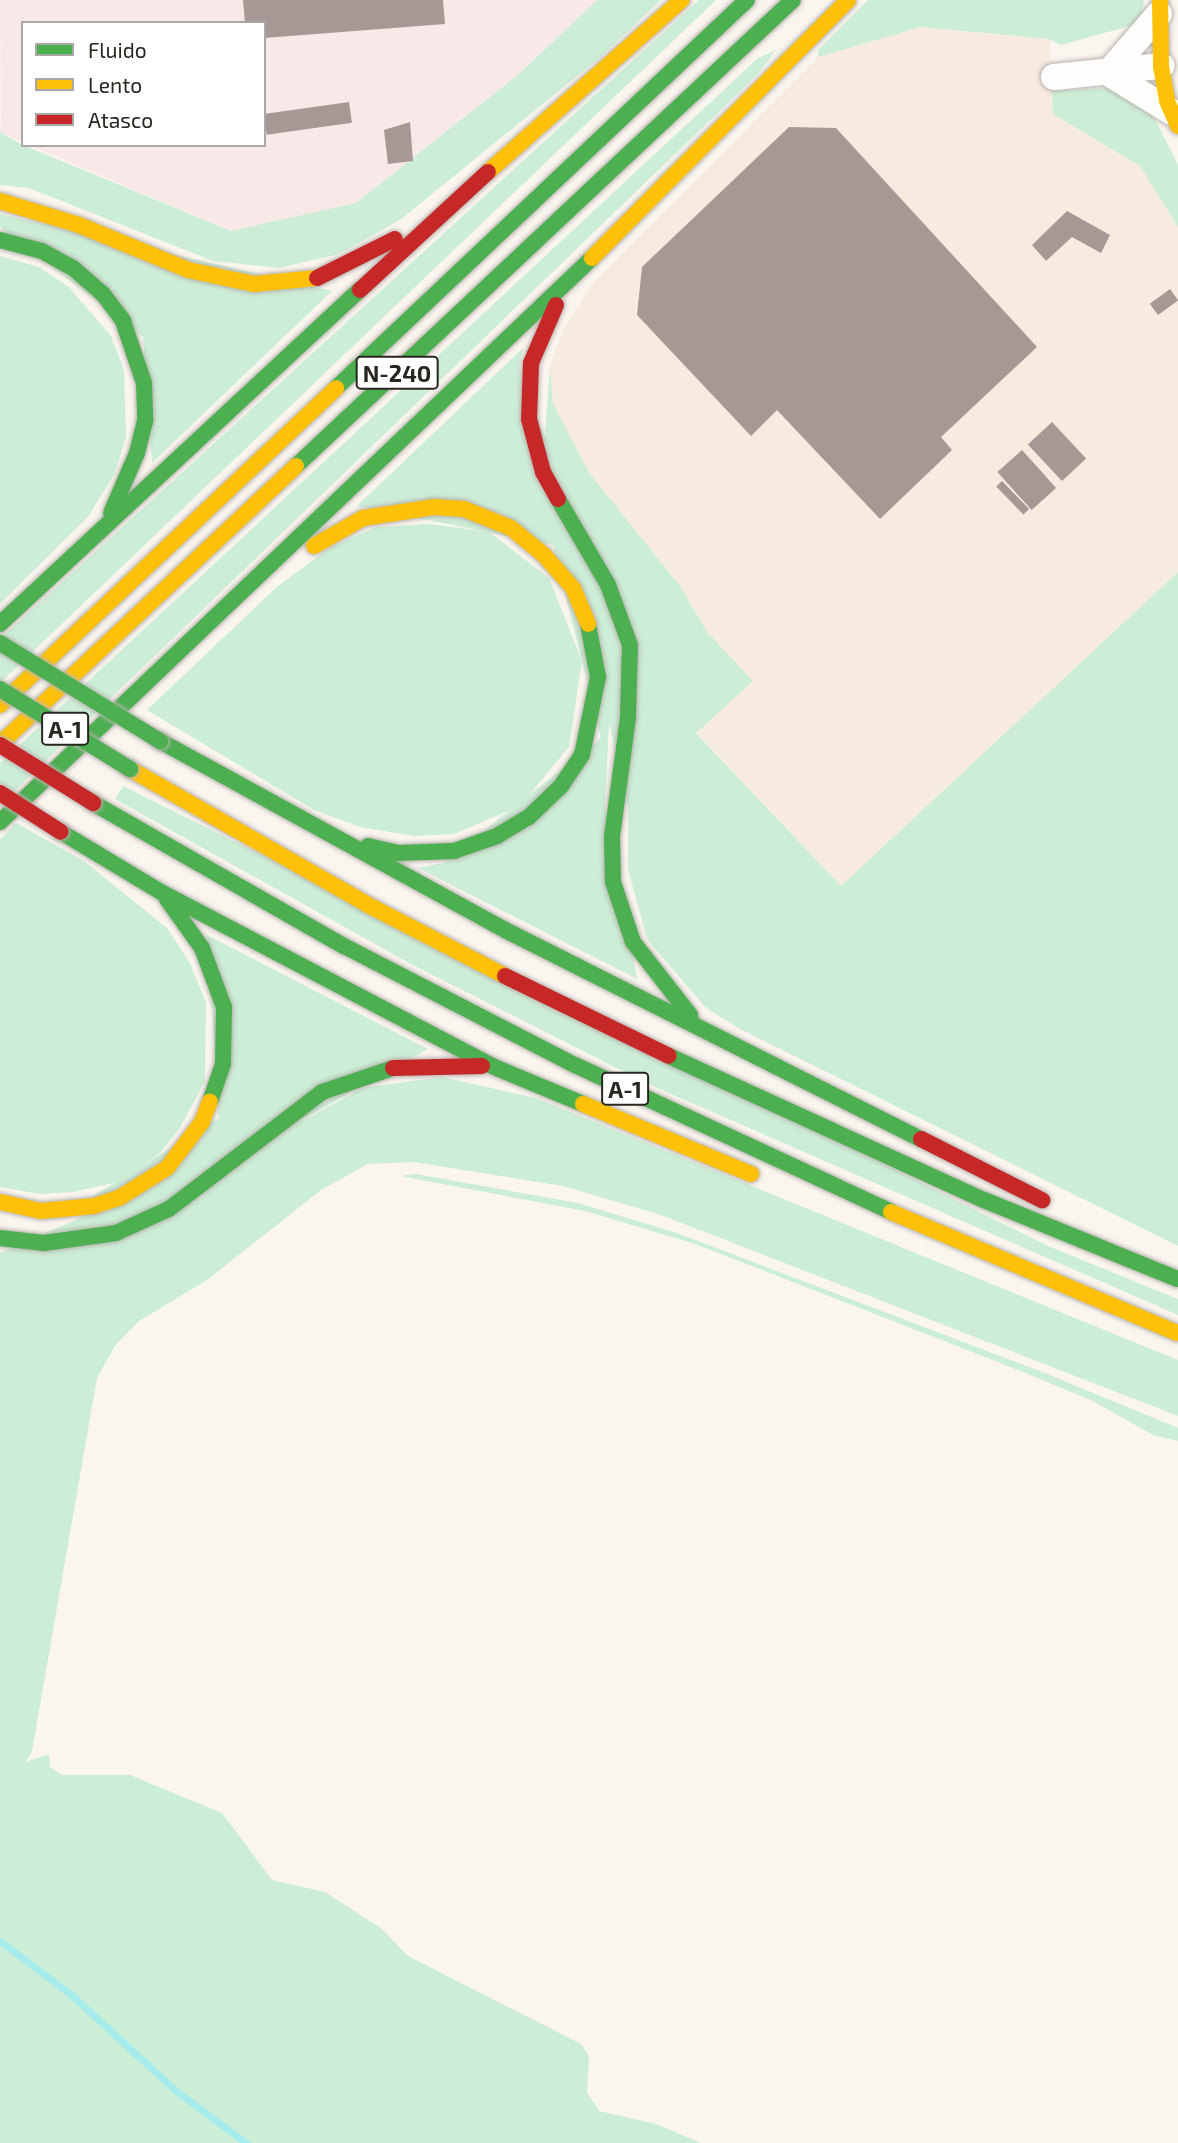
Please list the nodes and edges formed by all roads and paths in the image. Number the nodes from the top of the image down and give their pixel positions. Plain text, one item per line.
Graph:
1 (682, 0) edge
2 (747, 0) edge
3 (793, 0) edge
4 (848, 0) edge
5 (1160, 7) edge
6 (1161, 66) junction
7 (1108, 72) junction
8 (1054, 77) dead end
9 (1175, 119) edge
10 (0, 201) edge
11 (448, 208) junction
12 (0, 240) edge
13 (562, 289) junction
14 (102, 530) junction
15 (263, 575) junction
16 (0, 624) edge
17 (0, 643) edge
18 (0, 689) edge
19 (0, 705) edge
20 (0, 745) edge
21 (0, 793) edge
22 (0, 822) edge
23 (335, 838) junction
24 (161, 892) junction
25 (703, 1029) junction
26 (494, 1067) junction
27 (771, 1182) dead end
28 (808, 1193) dead end
29 (861, 1200) junction
30 (0, 1202) edge
31 (0, 1238) edge
32 (1157, 1270) junction
33 (1178, 1279) edge
34 (1178, 1333) edge

1 - 11 main road
2 - 19 main road, N-240
3 - 20 main road, N-240
4 - 13 main road
5 - 6 main road
5 - 7 street
6 - 7 street
6 - 9 main road
7 - 8 street
7 - 9 street
10 - 11 main road
11 - 14 main road
12 - 14 main road
13 - 15 main road
13 - 25 main road
14 - 16 main road
15 - 22 main road
15 - 23 main road
17 - 23 main road, bridge
18 - 32 main road, A-1, bridge
20 - 29 main road, A-1, bridge
21 - 24 main road, bridge
23 - 25 main road
24 - 26 main road
24 - 30 main road
25 - 32 main road
26 - 27 main road
26 - 31 main road
28 - 29 main road
29 - 34 main road, A-1
32 - 33 main road, A-1

